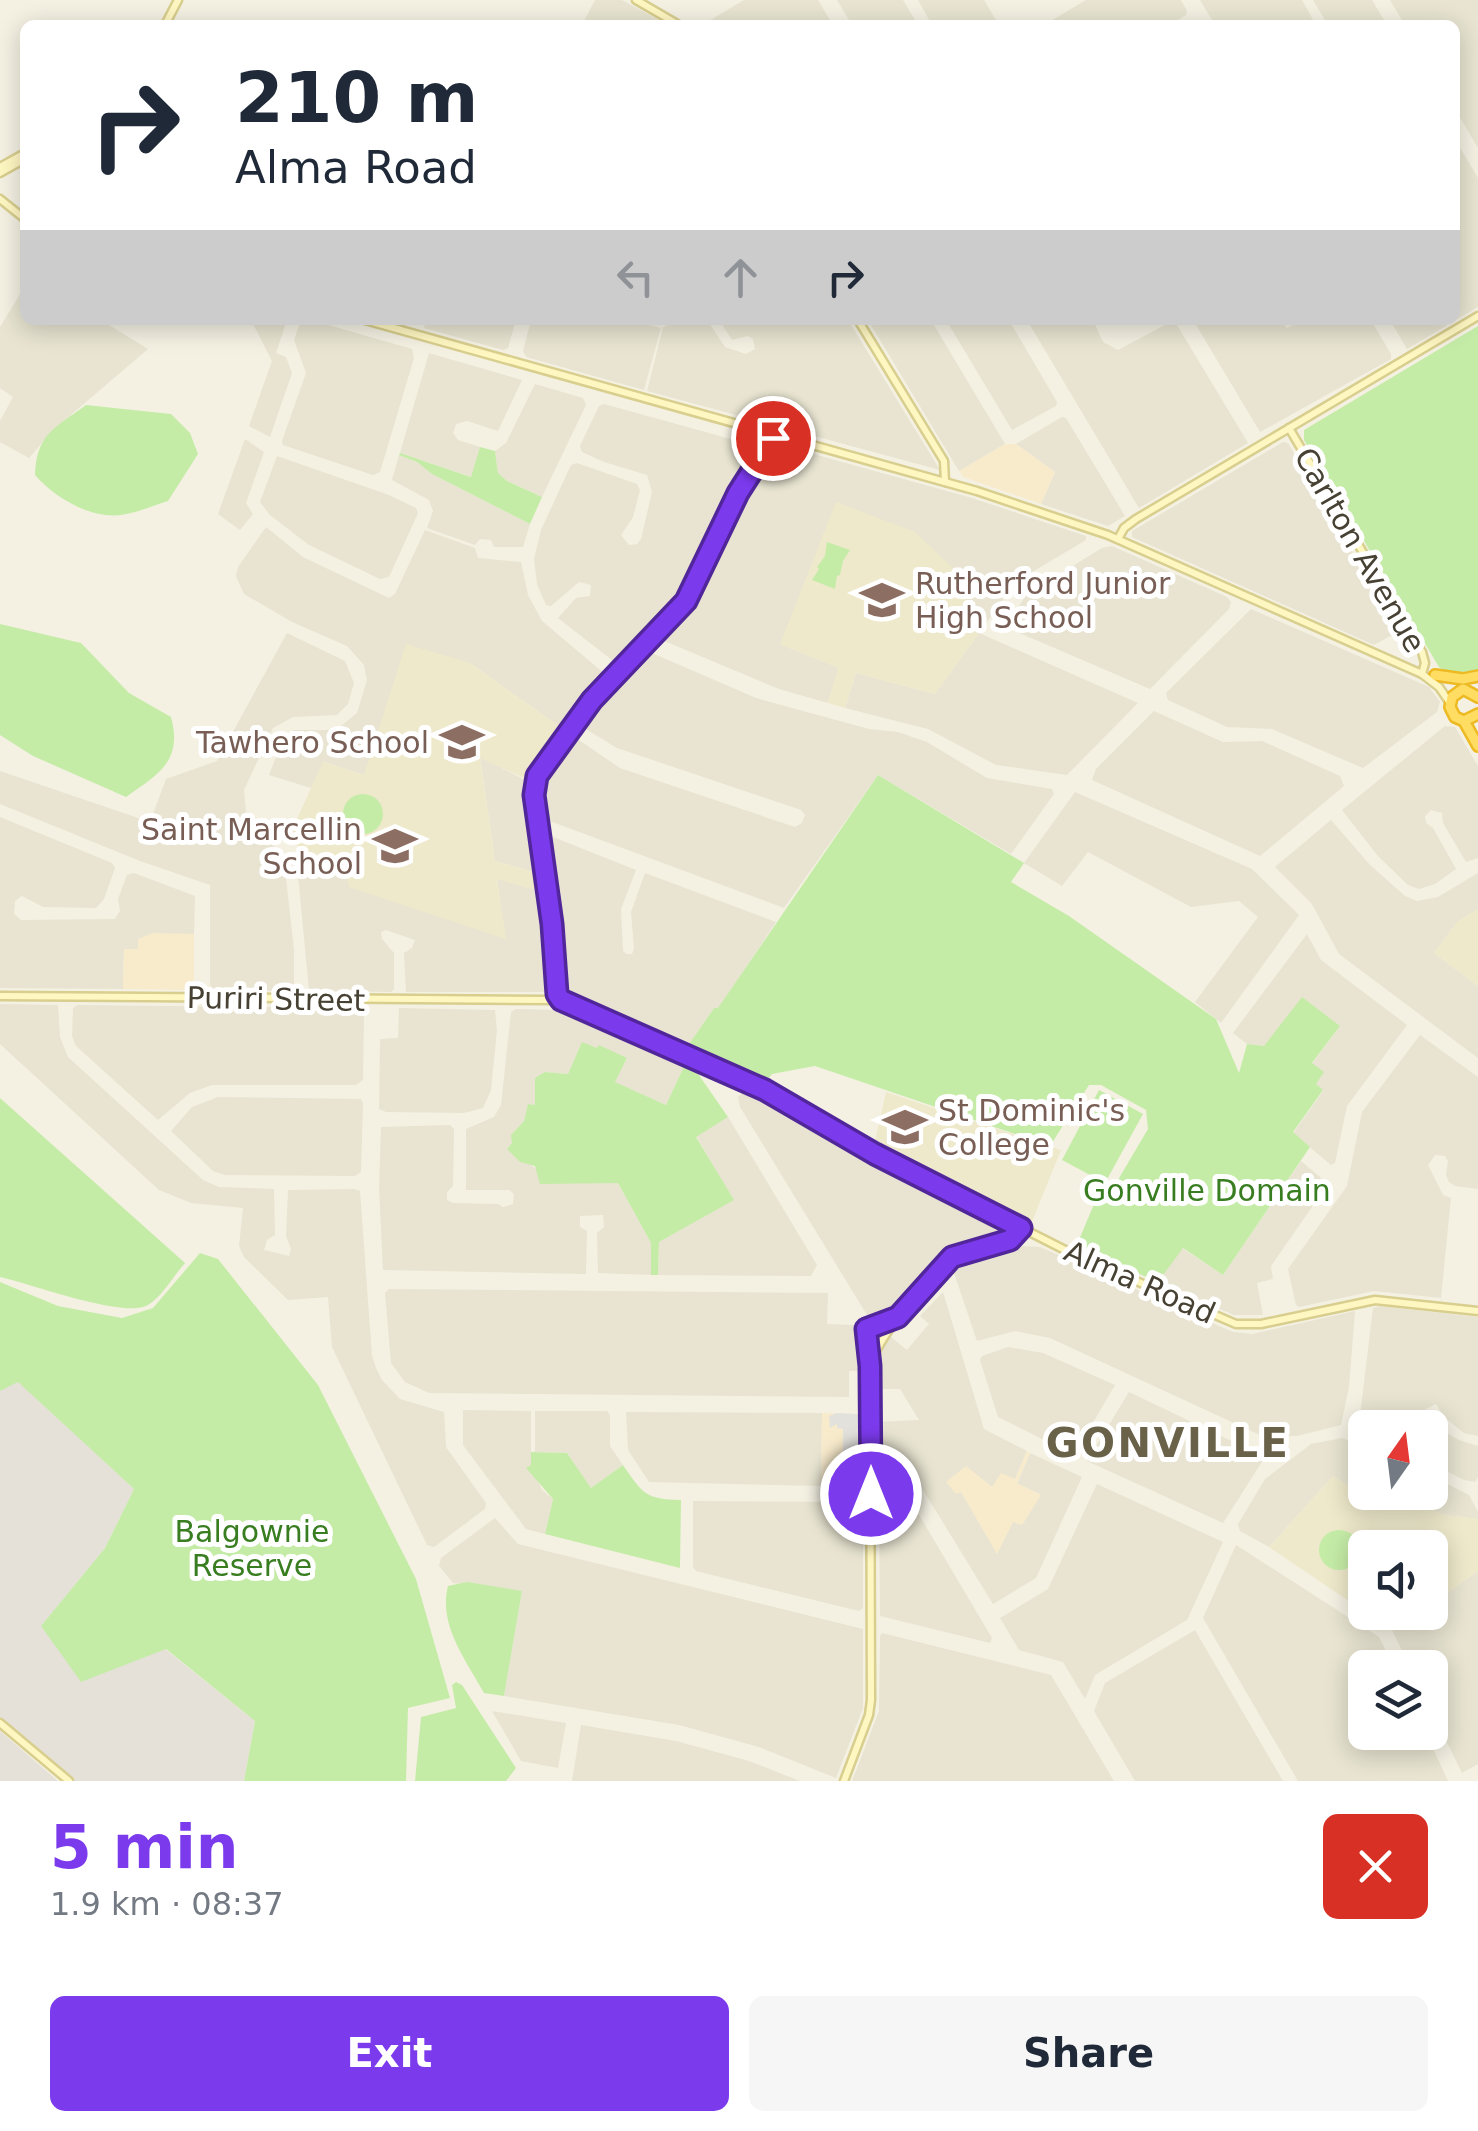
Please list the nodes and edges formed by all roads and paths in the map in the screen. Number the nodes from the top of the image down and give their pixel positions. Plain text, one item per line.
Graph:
1 (636, 0) edge
2 (670, 20) edge
3 (0, 200) edge
4 (20, 216) edge
5 (1478, 316) edge
6 (383, 325) edge
7 (861, 325) edge
8 (1289, 428) junction
9 (774, 434) junction
10 (804, 442) junction
11 (769, 447) junction
12 (946, 482) junction
13 (1118, 539) junction
14 (1422, 674) junction
15 (1435, 676) junction
16 (1478, 676) edge
17 (1470, 688) edge
18 (1478, 697) edge
19 (1450, 704) junction
20 (1478, 714) edge
21 (1464, 720) junction
22 (1478, 746) edge
23 (0, 996) edge
24 (557, 998) junction
25 (740, 1078) joint
26 (1021, 1228) junction
27 (1478, 1310) edge
28 (898, 1317) junction
29 (878, 1327) junction
30 (865, 1337) junction
31 (881, 1340) junction
32 (870, 1366) junction
33 (0, 1722) edge
34 (69, 1781) edge
35 (844, 1781) edge

1 - 2 street
3 - 4 street
5 - 8 street
6 - 9 street
7 - 12 street
8 - 13 street
8 - 14 street, Carlton Avenue
9 - 10 street
9 - 11 street
10 - 11 street
10 - 12 street
11 - 24 street
12 - 13 street
13 - 14 street
14 - 15 street
14 - 19 street
15 - 16 highway
15 - 17 street
17 - 18 highway
17 - 19 highway
19 - 21 highway
20 - 21 highway
21 - 22 highway
23 - 24 street, Puriri Street
24 - 25 street, Puriri Street
25 - 26 street, Alma Road
26 - 27 street, Alma Road
26 - 28 street
28 - 29 street
28 - 31 street
29 - 30 street
29 - 31 street
30 - 31 street
30 - 32 street
31 - 32 street
32 - 35 street
33 - 34 street

